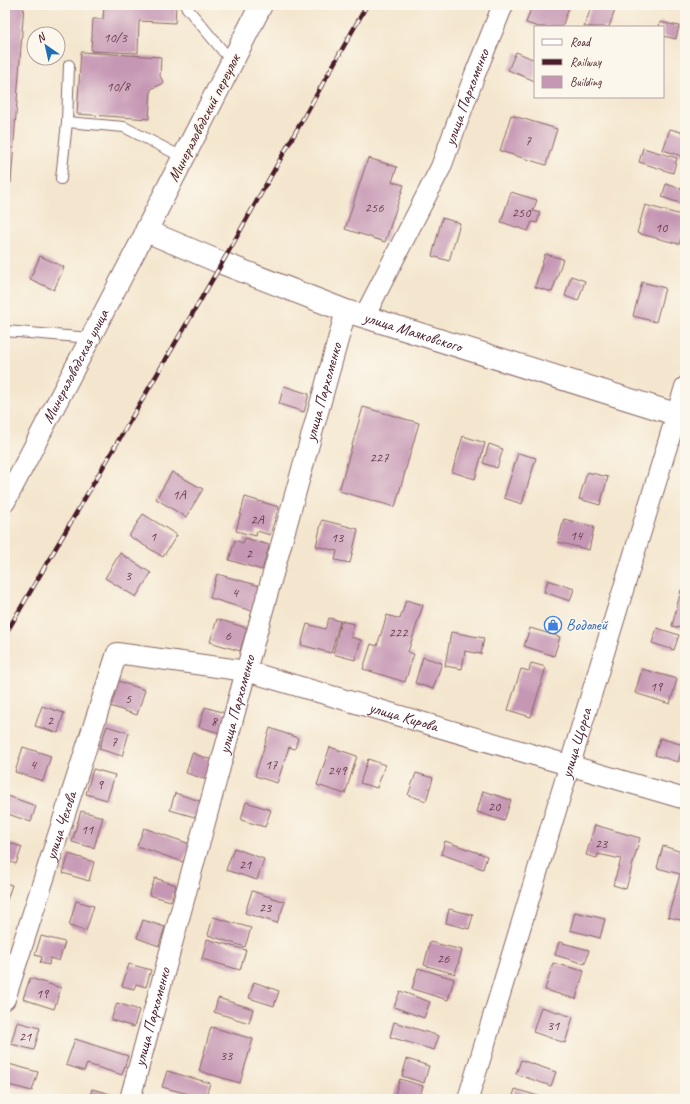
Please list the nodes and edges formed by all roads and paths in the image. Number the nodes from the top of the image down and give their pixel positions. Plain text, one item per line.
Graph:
1 (189, 5) edge
2 (261, 5) edge
3 (503, 5) edge
4 (232, 62) junction
5 (69, 65) dead end
6 (67, 122) junction
7 (184, 158) junction
8 (62, 179) dead end
9 (146, 231) junction
10 (355, 314) junction
11 (5, 331) edge
12 (91, 338) junction
13 (685, 387) edge
14 (681, 416) edge
15 (5, 502) edge
16 (117, 653) joint
17 (246, 671) junction
18 (570, 766) junction
19 (685, 799) edge
20 (5, 999) edge
21 (130, 1099) edge
22 (468, 1099) edge

1 - 4 lane
2 - 4 street, Минераловодский переулок
3 - 10 street, улица Пархоменко
4 - 7 street, Минераловодский переулок
5 - 6 lane
6 - 7 lane
6 - 8 lane
7 - 9 street, Минераловодский переулок
9 - 10 street, улица Маяковского
9 - 12 street, Минераловодская улица
10 - 14 street, улица Маяковского
10 - 17 street, улица Пархоменко
11 - 12 lane
12 - 15 street, Минераловодская улица
13 - 14 street, улица Щорса
14 - 18 street, улица Щорса
16 - 17 street, улица Кирова
16 - 20 street, улица Чехова
17 - 18 street, улица Кирова
17 - 21 street, улица Пархоменко
18 - 19 street, улица Кирова
18 - 22 street, улица Щорса

